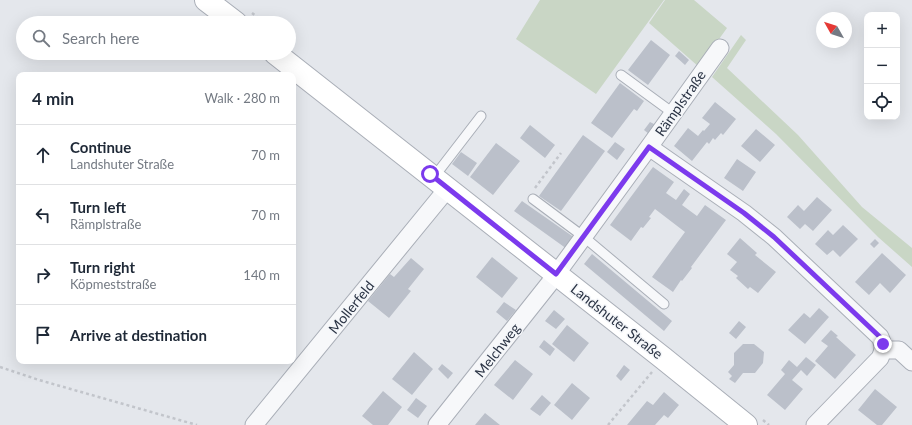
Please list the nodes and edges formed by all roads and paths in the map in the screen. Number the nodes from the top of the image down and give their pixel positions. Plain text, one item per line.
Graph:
1 (206, 0) edge
2 (227, 16) edge
3 (720, 48) dead end
4 (284, 60) edge
5 (621, 75) dead end
6 (673, 113) junction
7 (481, 116) dead end
8 (649, 147) junction
9 (561, 153) dead end
10 (437, 180) junction
11 (532, 199) joint
12 (584, 237) junction
13 (556, 274) junction
14 (664, 304) dead end
15 (884, 350) junction
16 (663, 358) junction
17 (912, 362) edge
18 (0, 367) edge
19 (198, 425) edge
20 (254, 425) edge
21 (437, 425) edge
22 (608, 425) edge
23 (746, 425) edge
24 (816, 425) edge

1 - 2 main road
3 - 6 street, Rämplstraße
4 - 10 main road, Landshuter Straße
5 - 6 lane
6 - 8 street, Rämplstraße
7 - 10 lane
8 - 12 street, Rämplstraße
8 - 15 street
9 - 11 path
10 - 13 main road, Landshuter Straße
10 - 20 street, Mollerfeld
11 - 12 lane
12 - 13 street, Rämplstraße
12 - 14 lane
13 - 16 main road, Landshuter Straße
13 - 21 street, Melchweg
15 - 17 street
15 - 24 street
16 - 22 path
16 - 23 main road, Landshuter Straße
18 - 19 path

